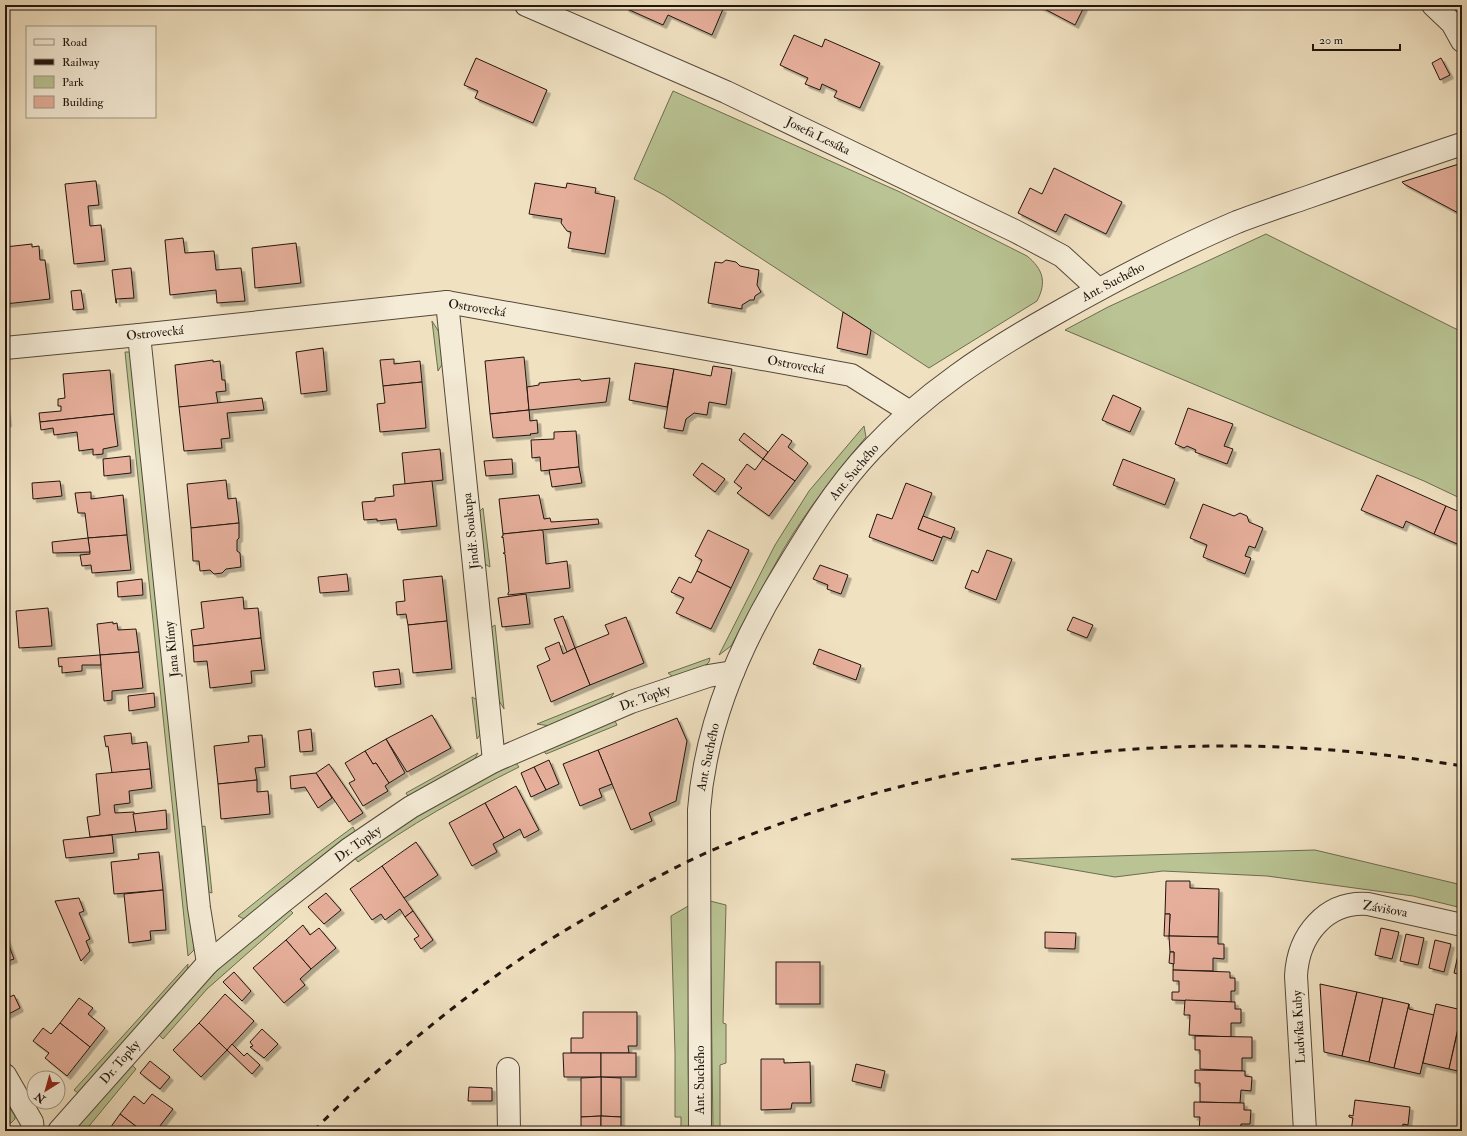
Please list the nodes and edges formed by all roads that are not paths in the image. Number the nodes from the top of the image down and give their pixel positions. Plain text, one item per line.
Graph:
1 (526, 5) edge
2 (1433, 5) edge
3 (1462, 41) edge
4 (1462, 144) edge
5 (1098, 289) junction
6 (447, 302) junction
7 (139, 335) junction
8 (5, 348) edge
9 (910, 412) junction
10 (733, 672) junction
11 (494, 761) junction
12 (1462, 925) edge
13 (1313, 928) joint
14 (208, 963) junction
15 (508, 1069) dead end
16 (5, 1076) edge
17 (33, 1131) edge
18 (59, 1131) edge
19 (509, 1131) edge
20 (700, 1131) edge
21 (1305, 1131) edge

1 - 5 street, Josefa Lesáka
2 - 3 street
4 - 5 street, Ant. Suchého
5 - 9 street, Ant. Suchého
6 - 7 street, Ostrovecká
6 - 9 street, Ostrovecká
6 - 11 street, Jindř. Soukupa
7 - 8 street, Ostrovecká
7 - 14 street, Jana Klímy
9 - 10 street, Ant. Suchého
10 - 11 street, Dr. Topky
10 - 20 street, Ant. Suchého
11 - 14 street, Dr. Topky
12 - 13 street, Závišova
13 - 21 street, Ludvíka Kuby
14 - 18 street, Dr. Topky
15 - 19 street
16 - 17 street

